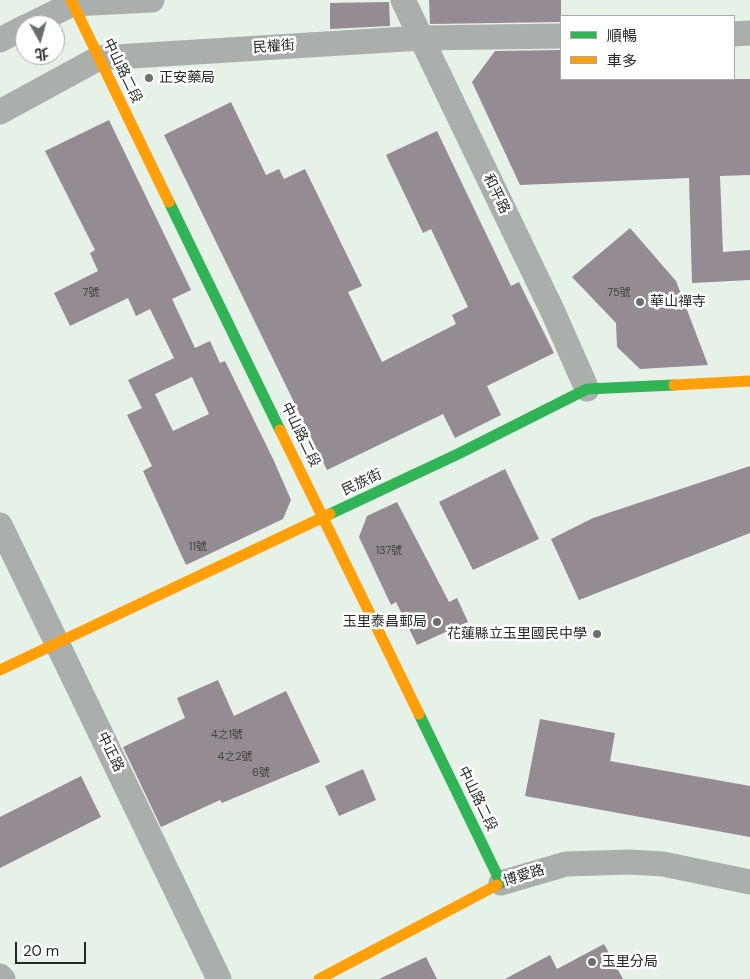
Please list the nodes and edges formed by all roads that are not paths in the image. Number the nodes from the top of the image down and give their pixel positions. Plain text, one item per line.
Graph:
1 (152, 0) edge
2 (403, 0) edge
3 (72, 2) edge
4 (48, 15) edge
5 (15, 33) edge
6 (750, 33) edge
7 (735, 34) edge
8 (560, 36) edge
9 (422, 38) junction
10 (0, 40) edge
11 (99, 58) junction
12 (0, 112) edge
13 (750, 381) edge
14 (587, 389) junction
15 (324, 518) junction
16 (0, 525) edge
17 (58, 643) junction
18 (0, 670) edge
19 (501, 882) junction
20 (750, 882) edge
21 (219, 979) edge
22 (319, 979) edge

1 - 3 street
2 - 9 street, 和平路
3 - 4 street
3 - 11 street, 中山路二段
5 - 10 street
6 - 7 street
8 - 9 street, 民權街
9 - 11 street, 民權街
9 - 14 street, 和平路
11 - 12 street, 民權街
11 - 15 street, 中山路二段
13 - 14 street, 民族街
14 - 15 street, 民族街
15 - 17 street, 民族街
15 - 19 street, 中山路二段
16 - 17 street, 中正路
17 - 18 street, 民族街
17 - 21 street, 中正路
19 - 20 street, 博愛路
19 - 22 street, 博愛路

